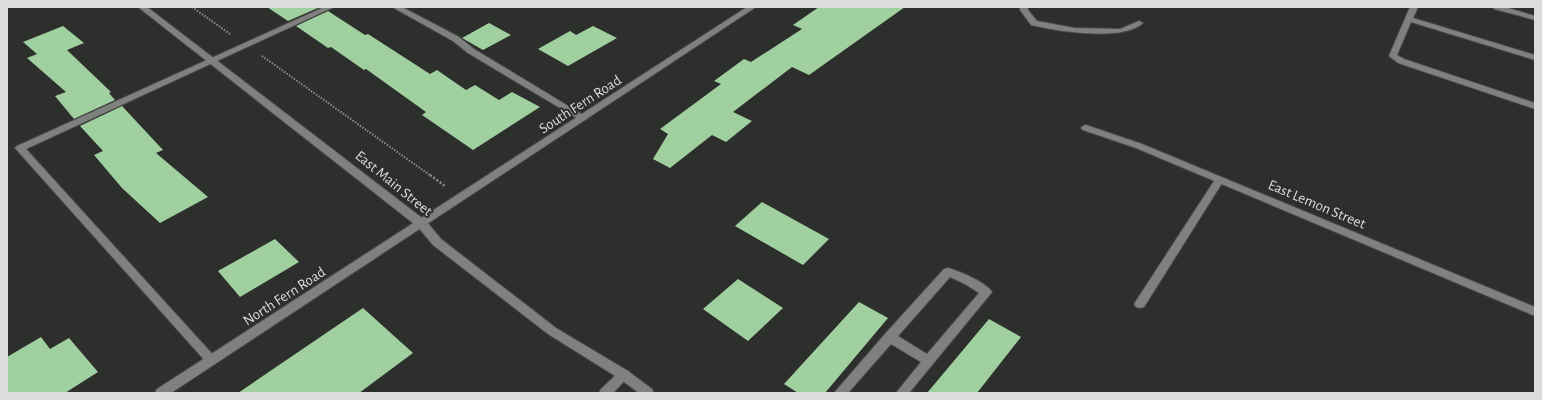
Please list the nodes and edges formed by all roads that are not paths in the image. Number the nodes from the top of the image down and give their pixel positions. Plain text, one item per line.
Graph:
1 (142, 7) edge
2 (330, 7) edge
3 (396, 7) edge
4 (752, 7) edge
5 (1024, 7) edge
6 (1414, 7) edge
7 (1497, 7) edge
8 (1535, 18) edge
9 (1409, 19) junction
10 (1139, 23) dead end
11 (1535, 58) edge
12 (212, 61) junction
13 (1535, 106) edge
14 (583, 118) junction
15 (1086, 128) dead end
16 (1219, 180) junction
17 (422, 224) junction
18 (1140, 304) dead end
19 (1535, 312) edge
20 (889, 337) junction
21 (211, 360) junction
22 (929, 361) junction
23 (624, 375) junction
24 (161, 393) edge
25 (605, 393) edge
26 (648, 393) edge
27 (840, 393) edge
28 (902, 393) edge

1 - 12 street, East Main Street
2 - 12 street
3 - 14 street
4 - 14 street, South Fern Road
5 - 10 street
6 - 9 street
7 - 8 street
9 - 11 street
9 - 13 street
12 - 17 street, East Main Street
12 - 21 street
14 - 17 street, South Fern Road
15 - 16 street, East Lemon Street
16 - 18 street
16 - 19 street, East Lemon Street
17 - 21 street, North Fern Road
17 - 23 street, East Main Street
20 - 22 street
20 - 22 street
20 - 27 street
21 - 24 street, North Fern Road
22 - 28 street
23 - 25 street
23 - 26 street, East Main Street

